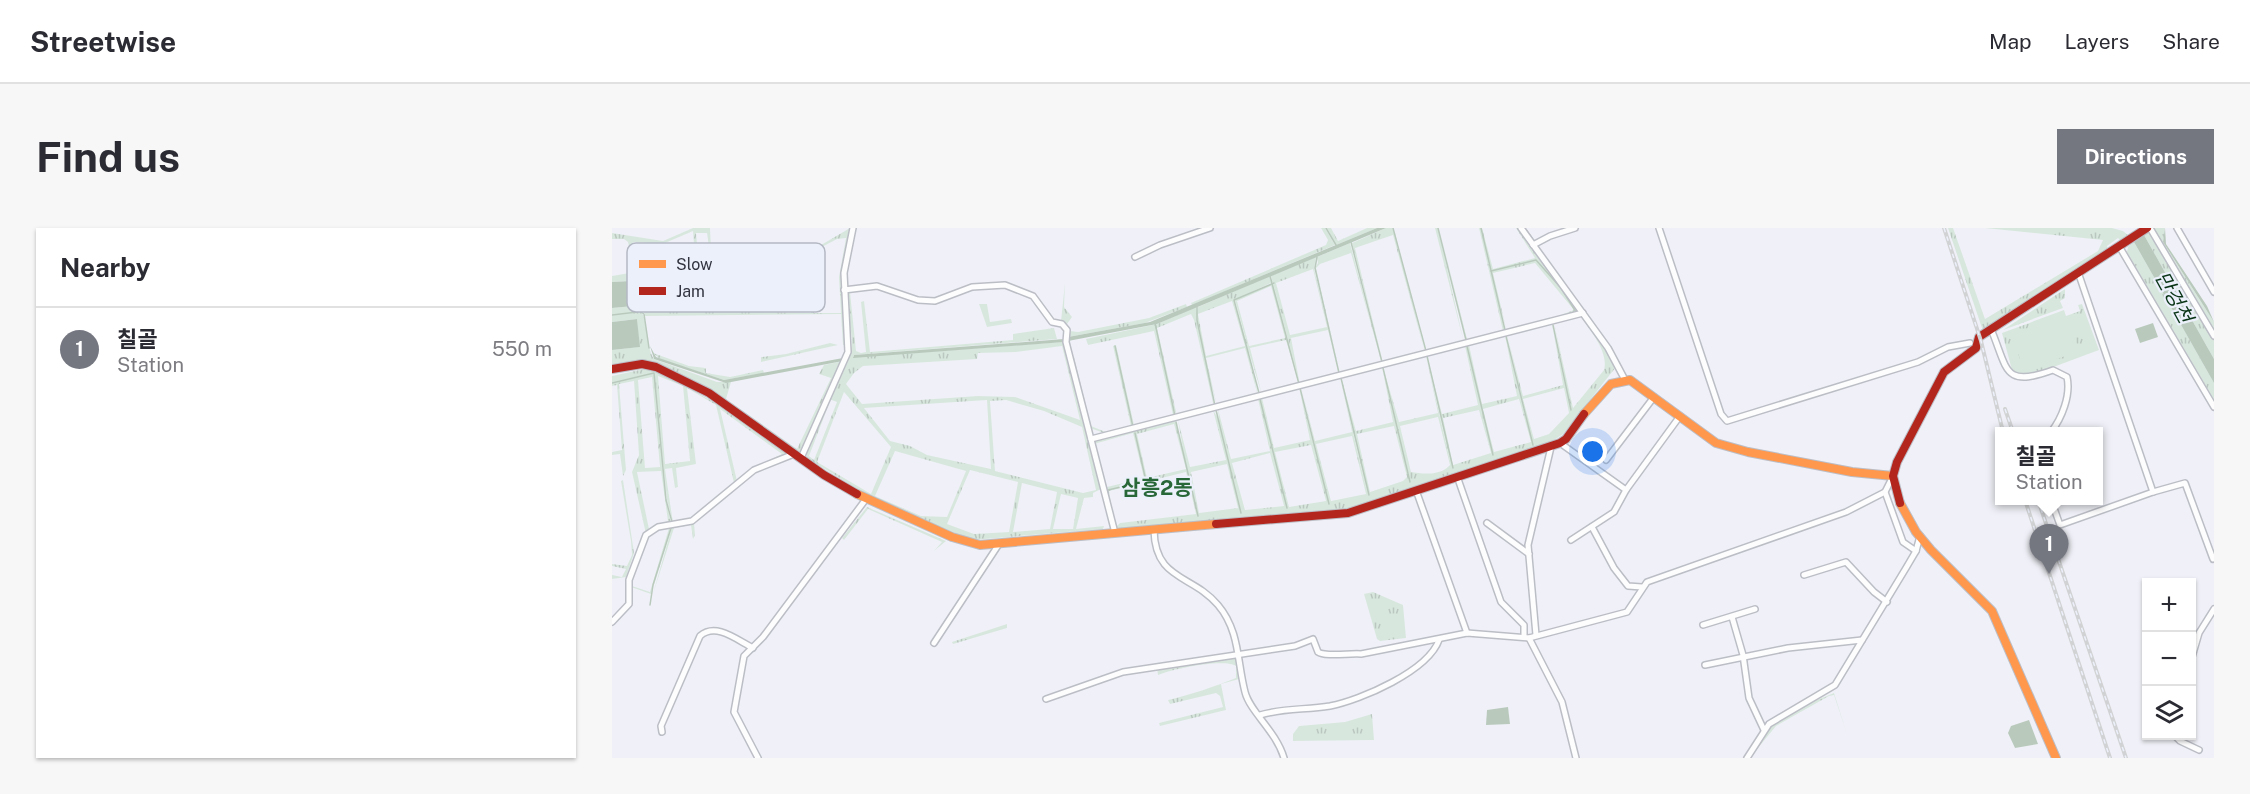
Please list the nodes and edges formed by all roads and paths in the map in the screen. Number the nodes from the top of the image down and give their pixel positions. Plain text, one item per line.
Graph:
1 (853, 228) edge
2 (1210, 228) edge
3 (1521, 228) edge
4 (1575, 228) edge
5 (1659, 228) edge
6 (2148, 228) edge
7 (2177, 228) edge
8 (2121, 244) junction
9 (1533, 245) junction
10 (1135, 257) dead end
11 (2078, 272) junction
12 (844, 290) junction
13 (2214, 292) edge
14 (1583, 313) junction
15 (1991, 328) junction
16 (2214, 336) edge
17 (1970, 343) dead end
18 (612, 369) edge
19 (1624, 378) junction
20 (1654, 397) junction
21 (2214, 407) edge
22 (1680, 416) junction
23 (2054, 427) edge
24 (1091, 439) junction
25 (1560, 443) junction
26 (1551, 447) junction
27 (797, 456) junction
28 (1606, 460) dead end
29 (1893, 476) junction
30 (1458, 479) junction
31 (1626, 490) junction
32 (1885, 492) junction
33 (2153, 492) junction
34 (1417, 493) junction
35 (866, 499) junction
36 (2052, 505) edge
37 (1487, 523) dead end
38 (1592, 527) junction
39 (1154, 530) junction
40 (1115, 533) junction
41 (1920, 536) junction
42 (1571, 540) dead end
43 (999, 544) junction
44 (1916, 551) junction
45 (2212, 551) edge
46 (1529, 554) junction
47 (2213, 559) edge
48 (1804, 575) dead end
49 (1642, 587) junction
50 (1887, 602) junction
51 (1755, 609) dead end
52 (2214, 609) edge
53 (1732, 617) junction
54 (612, 622) edge
55 (1703, 626) dead end
56 (1467, 633) junction
57 (1536, 635) junction
58 (1527, 638) junction
59 (1439, 640) junction
60 (1862, 640) junction
61 (934, 643) dead end
62 (2196, 643) edge
63 (753, 648) junction
64 (1238, 653) junction
65 (1743, 655) junction
66 (1705, 665) dead end
67 (1046, 699) dead end
68 (1260, 715) junction
69 (1764, 730) junction
70 (662, 732) dead end
71 (2179, 740) edge
72 (2199, 750) dead end
73 (758, 758) edge
74 (1284, 758) edge
75 (1576, 758) edge
76 (1747, 758) edge
77 (2056, 758) edge

1 - 12 street
2 - 10 street
3 - 9 street
4 - 9 street
5 - 17 street
6 - 8 street
6 - 16 street
7 - 13 street
8 - 11 street
8 - 21 street
9 - 14 street
11 - 15 street
11 - 33 street
12 - 24 street
12 - 27 street
14 - 19 street
14 - 24 street
15 - 23 street
15 - 29 street
18 - 27 street
19 - 20 street
19 - 25 street
20 - 22 street
20 - 28 street
22 - 29 street
22 - 31 street
24 - 40 street
25 - 26 street
25 - 31 street
26 - 30 street
26 - 46 street
27 - 35 street
27 - 54 street
29 - 32 street
29 - 41 street
30 - 34 street
30 - 58 street
31 - 38 street
32 - 44 street
32 - 49 street
33 - 36 street
33 - 45 street
34 - 39 street
34 - 56 street
35 - 43 street
35 - 63 street
37 - 46 street
38 - 42 street
38 - 49 street
39 - 40 street
39 - 64 street
40 - 43 street
41 - 44 street
41 - 77 street
43 - 61 street
44 - 50 street
45 - 47 street
46 - 57 street
48 - 50 street
49 - 57 street
50 - 60 street
51 - 53 street
52 - 62 street
53 - 55 street
53 - 65 street
56 - 58 street
56 - 59 street
57 - 58 street
58 - 75 street
59 - 64 street
59 - 68 street
60 - 65 street
60 - 69 street
63 - 70 street
63 - 73 street
64 - 67 street
64 - 68 street
65 - 66 street
65 - 69 street
68 - 74 street
69 - 76 street
71 - 72 street

